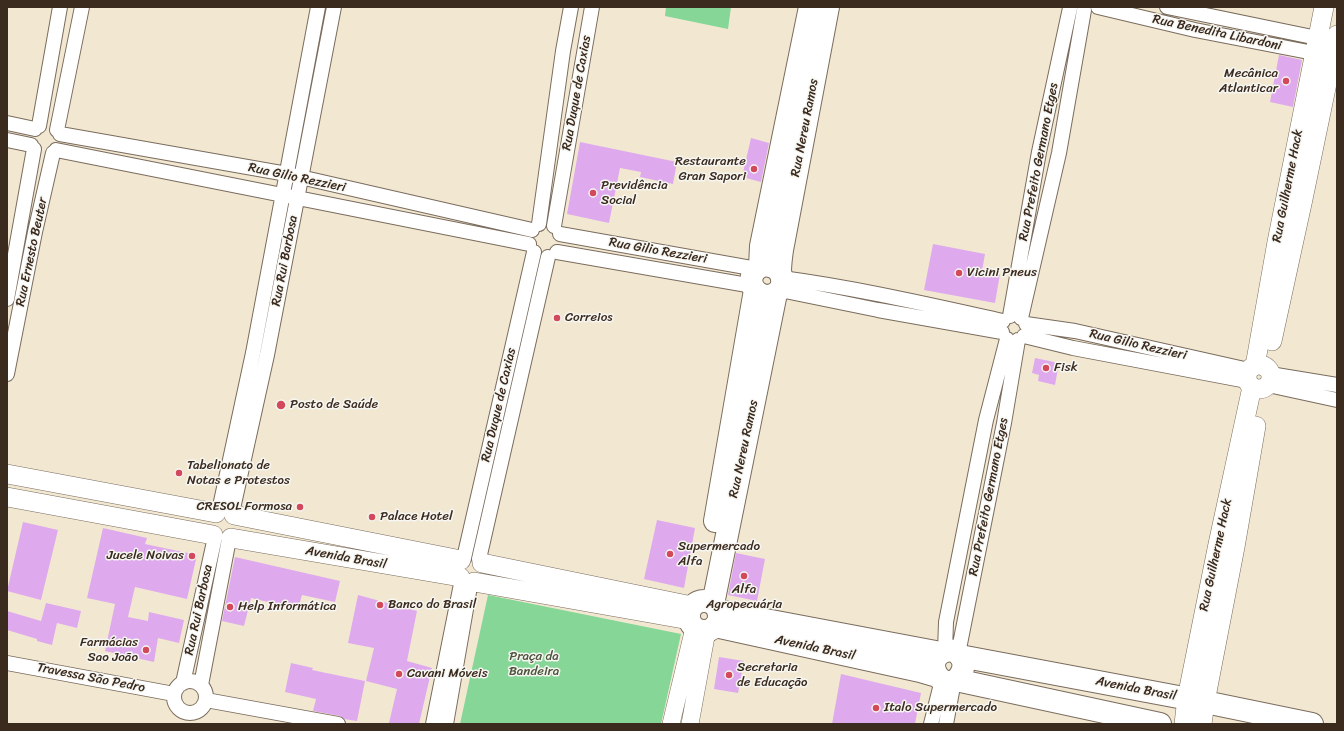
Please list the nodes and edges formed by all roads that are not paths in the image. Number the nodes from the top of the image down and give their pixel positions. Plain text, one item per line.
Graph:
1 (60, 7) edge
2 (82, 7) edge
3 (318, 7) edge
4 (334, 7) edge
5 (571, 7) edge
6 (592, 7) edge
7 (810, 7) edge
8 (828, 7) edge
9 (1098, 7) edge
10 (1167, 7) edge
11 (1324, 7) edge
12 (1078, 8) edge
13 (1330, 46) edge
14 (563, 51) junction
15 (583, 56) junction
16 (7, 123) edge
17 (37, 127) junction
18 (59, 132) junction
19 (7, 140) edge
20 (33, 147) junction
21 (55, 152) junction
22 (1039, 152) junction
23 (1059, 154) junction
24 (286, 174) junction
25 (301, 178) junction
26 (282, 195) junction
27 (297, 199) junction
28 (536, 227) junction
29 (20, 229) junction
30 (557, 230) junction
31 (35, 232) junction
32 (531, 248) junction
33 (552, 254) junction
34 (768, 280) junction
35 (7, 299) edge
36 (1014, 328) junction
37 (1075, 331) junction
38 (1073, 348) junction
39 (260, 354) junction
40 (7, 374) edge
41 (1259, 377) junction
42 (1337, 385) edge
43 (1337, 400) edge
44 (986, 420) junction
45 (1004, 423) junction
46 (7, 474) edge
47 (7, 497) edge
48 (225, 513) junction
49 (222, 537) junction
50 (469, 570) junction
51 (704, 616) junction
52 (951, 653) junction
53 (7, 662) edge
54 (947, 679) junction
55 (183, 683) junction
56 (201, 685) junction
57 (174, 694) junction
58 (206, 700) junction
59 (1196, 700) junction
60 (180, 717) edge
61 (195, 718) edge
62 (675, 723) edge
63 (338, 724) edge
64 (433, 724) edge
65 (446, 724) edge
66 (690, 724) edge
67 (931, 724) edge
68 (946, 724) edge
69 (1160, 724) edge
70 (1184, 724) edge
71 (1202, 724) edge
72 (1312, 724) edge

1 - 17 street
2 - 18 street
3 - 24 street, Rua Rui Barbosa
4 - 25 street, Rua Rui Barbosa
5 - 14 street, Rua Duque de Caxias
6 - 15 street, Rua Duque de Caxias
7 - 34 main road, Rua Nereu Ramos
8 - 34 main road, Rua Nereu Ramos
9 - 13 street, Rua Benedita Libardoni
10 - 13 street, Rua Benedita Libardoni
11 - 13 main road, Rua Guilherme Hack
12 - 22 street, Rua Prefeito Germano Etges
12 - 23 street, Rua Prefeito Germano Etges
13 - 41 main road, Rua Guilherme Hack
14 - 15 street
14 - 28 street, Rua Duque de Caxias
15 - 30 street, Rua Duque de Caxias
16 - 17 street
17 - 18 street
17 - 20 street
18 - 21 street
18 - 24 street, Rua Gilio Rezzieri
19 - 20 street
20 - 21 street
20 - 29 street, Rua Ernesto Beuter
21 - 26 street, Rua Gilio Rezzieri
21 - 31 street, Rua Ernesto Beuter
22 - 23 street
22 - 36 street, Rua Prefeito Germano Etges
23 - 36 street, Rua Prefeito Germano Etges
24 - 25 street, Rua Gilio Rezzieri
24 - 26 street, Rua Rui Barbosa
25 - 27 street, Rua Rui Barbosa
25 - 28 street, Rua Gilio Rezzieri
26 - 27 street, Rua Gilio Rezzieri
26 - 39 street, Rua Rui Barbosa
27 - 32 street, Rua Gilio Rezzieri
27 - 39 street, Rua Rui Barbosa
28 - 30 street
28 - 32 street
29 - 31 street
29 - 35 street, Rua Ernesto Beuter
30 - 33 street
30 - 34 street, Rua Gilio Rezzieri
31 - 40 street, Rua Ernesto Beuter
32 - 33 street
32 - 50 street, Rua Duque de Caxias
33 - 34 street, Rua Gilio Rezzieri
33 - 50 street, Rua Duque de Caxias
34 - 36 street, Rua Gilio Rezzieri
34 - 51 main road, Rua Nereu Ramos
36 - 37 street, Rua Gilio Rezzieri
36 - 38 street, Rua Gilio Rezzieri
36 - 44 street, Rua Prefeito Germano Etges
36 - 45 street, Rua Prefeito Germano Etges
37 - 38 street
37 - 41 street, Rua Gilio Rezzieri
38 - 41 street, Rua Gilio Rezzieri
39 - 48 street, Rua Rui Barbosa
41 - 42 street, Rua Gilio Rezzieri
41 - 43 street, Rua Gilio Rezzieri
41 - 59 main road, Rua Guilherme Hack
44 - 45 street
44 - 52 street, Rua Prefeito Germano Etges
45 - 52 street, Rua Prefeito Germano Etges
46 - 48 main road, Avenida Brasil
47 - 49 main road, Avenida Brasil
48 - 49 main road
48 - 49 main road
48 - 50 main road, Avenida Brasil
49 - 50 main road, Avenida Brasil
49 - 55 street, Rua Rui Barbosa
49 - 56 street, Rua Rui Barbosa
50 - 51 main road, Avenida Brasil
50 - 64 street, Rua Duque de Caxias
50 - 65 street, Rua Duque de Caxias
51 - 52 main road, Avenida Brasil
51 - 54 main road, Avenida Brasil
51 - 62 street, Rua Nereu Ramos
51 - 66 street, Rua Nereu Ramos
52 - 54 main road
52 - 59 main road, Avenida Brasil
53 - 57 street, Travessa São Pedro
54 - 67 street
54 - 68 street
54 - 69 main road, Avenida Brasil
55 - 56 street
55 - 57 street
56 - 58 street
57 - 60 street
58 - 61 street
58 - 63 street
59 - 70 main road, Rua Guilherme Hack
59 - 71 main road, Rua Guilherme Hack
59 - 72 main road, Avenida Brasil
60 - 61 street

